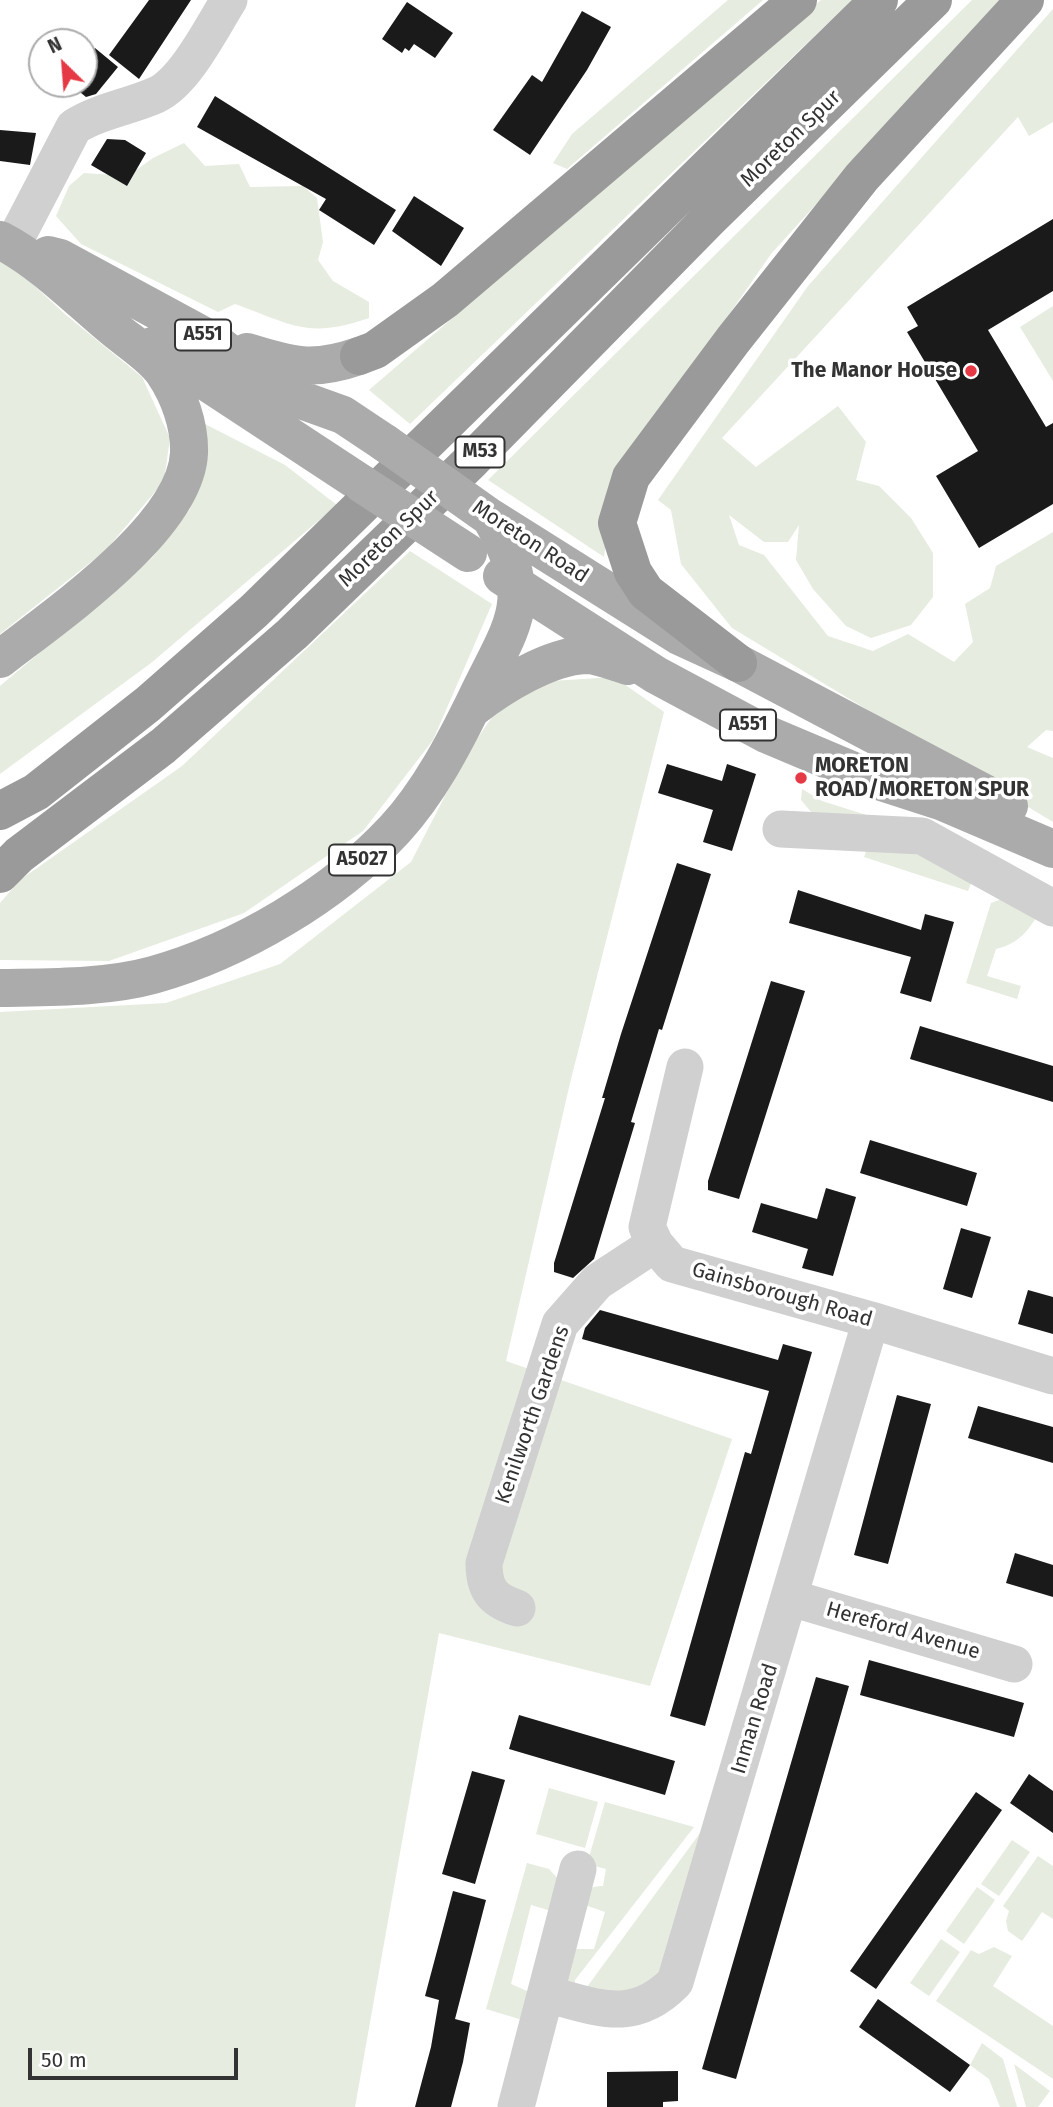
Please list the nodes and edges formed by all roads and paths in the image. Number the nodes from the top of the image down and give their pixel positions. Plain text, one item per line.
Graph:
1 (229, 0) edge
2 (798, 0) edge
3 (879, 0) edge
4 (933, 0) edge
5 (1025, 0) edge
6 (6, 243) edge
7 (74, 295) junction
8 (215, 342) junction
9 (359, 356) junction
10 (343, 415) junction
11 (362, 484) junction
12 (491, 518) junction
13 (517, 587) junction
14 (0, 659) edge
15 (738, 663) junction
16 (651, 671) junction
17 (470, 710) junction
18 (0, 811) edge
19 (985, 819) junction
20 (781, 830) dead end
21 (1053, 834) edge
22 (1053, 849) edge
23 (977, 866) junction
24 (0, 874) edge
25 (1053, 908) edge
26 (0, 988) edge
27 (685, 1067) dead end
28 (655, 1244) junction
29 (871, 1320) junction
30 (1053, 1376) edge
31 (791, 1598) junction
32 (517, 1608) dead end
33 (1014, 1664) dead end
34 (578, 1869) dead end
35 (546, 1994) junction
36 (516, 2107) edge

1 - 6 street
2 - 9 highway
3 - 18 highway, Moreton Spur / M53
4 - 24 highway, Moreton Spur / M53
5 - 15 highway
6 - 7 main road
6 - 8 main road, Moreton Road / A551
7 - 11 main road, Moreton Road / A551
7 - 14 main road
8 - 9 main road
8 - 10 main road, Moreton Road / A551
9 - 10 main road
10 - 11 main road
10 - 12 main road, Moreton Road / A551, bridge
11 - 13 main road, Moreton Road / A551, bridge
12 - 13 main road, A5027
12 - 15 main road, Moreton Road / A551
13 - 16 main road, Moreton Road / A551
13 - 17 main road, A5027
15 - 21 main road, Moreton Road / A551
16 - 17 main road, A5027
16 - 19 main road, Moreton Road / A551
17 - 26 main road, A5027
19 - 22 main road, Moreton Road / A551
19 - 23 street
20 - 23 street
23 - 25 street
27 - 28 street
28 - 29 street, Gainsborough Road
28 - 32 street, Kenilworth Gardens
29 - 30 street, Gainsborough Road
29 - 31 street, Inman Road
31 - 33 street, Hereford Avenue
31 - 35 street, Inman Road
34 - 35 street
35 - 36 street

